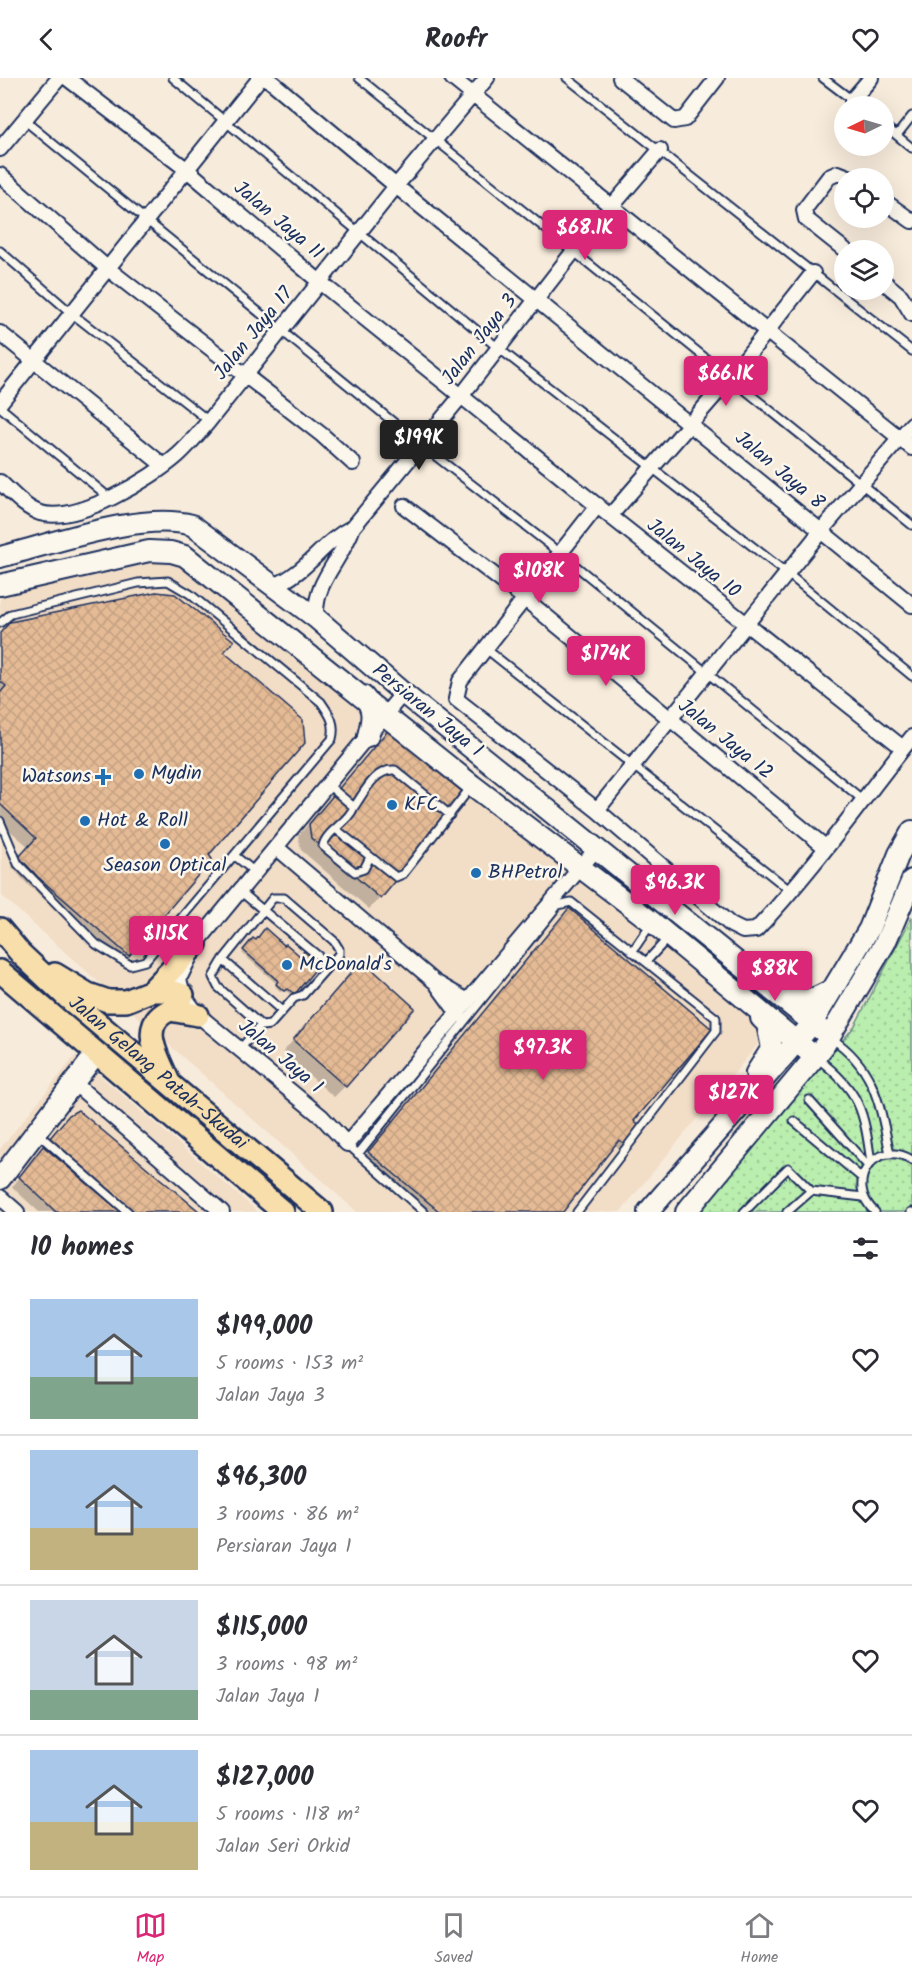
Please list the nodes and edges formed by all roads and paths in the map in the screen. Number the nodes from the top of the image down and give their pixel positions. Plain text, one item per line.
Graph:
1 (59, 78) edge
2 (67, 78) edge
3 (173, 78) edge
4 (260, 78) edge
5 (267, 78) edge
6 (359, 78) edge
7 (452, 78) edge
8 (487, 78) edge
9 (567, 78) edge
10 (620, 78) edge
11 (717, 78) edge
12 (823, 78) edge
13 (871, 78) edge
14 (473, 94) junction
15 (847, 96) edge
16 (860, 96) edge
17 (912, 116) edge
18 (24, 119) junction
19 (227, 120) junction
20 (894, 133) edge
21 (897, 135) junction
22 (436, 140) junction
23 (912, 148) edge
24 (0, 149) edge
25 (660, 150) junction
26 (186, 169) junction
27 (0, 175) edge
28 (834, 177) edge
29 (396, 186) junction
30 (613, 206) junction
31 (894, 207) edge
32 (911, 217) edge
33 (146, 219) junction
34 (360, 232) junction
35 (834, 242) edge
36 (0, 251) edge
37 (573, 252) junction
38 (107, 268) junction
39 (813, 273) junction
40 (321, 283) junction
41 (894, 290) edge
42 (537, 300) junction
43 (910, 305) edge
44 (70, 312) junction
45 (282, 329) junction
46 (767, 330) junction
47 (0, 333) edge
48 (497, 347) junction
49 (912, 351) edge
50 (33, 361) junction
51 (244, 375) junction
52 (729, 379) junction
53 (462, 395) junction
54 (0, 405) edge
55 (209, 421) junction
56 (691, 424) junction
57 (912, 424) edge
58 (900, 437) junction
59 (420, 444) junction
60 (912, 448) edge
61 (353, 462) dead end
62 (164, 466) junction
63 (652, 468) junction
64 (0, 482) edge
65 (860, 483) junction
66 (111, 499) junction
67 (598, 505) junction
68 (404, 506) dead end
69 (610, 516) junction
70 (912, 525) edge
71 (353, 527) junction
72 (821, 531) junction
73 (87, 535) junction
74 (560, 553) junction
75 (0, 557) edge
76 (89, 563) junction
77 (788, 574) junction
78 (0, 585) edge
79 (274, 586) junction
80 (524, 598) junction
81 (912, 605) edge
82 (316, 618) junction
83 (0, 623) edge
84 (745, 626) junction
85 (485, 648) junction
86 (708, 672) junction
87 (912, 676) edge
88 (403, 693) junction
89 (361, 694) junction
90 (386, 714) junction
91 (670, 721) junction
92 (368, 736) junction
93 (908, 742) edge
94 (634, 765) junction
95 (328, 785) junction
96 (472, 785) junction
97 (863, 800) junction
98 (354, 807) junction
99 (597, 810) junction
100 (450, 815) junction
101 (0, 821) edge
102 (338, 830) junction
103 (912, 831) edge
104 (276, 847) junction
105 (825, 847) junction
106 (597, 848) junction
107 (235, 856) junction
108 (370, 857) junction
109 (580, 868) junction
110 (255, 872) junction
111 (912, 880) edge
112 (240, 891) junction
113 (792, 892) junction
114 (264, 909) junction
115 (652, 922) junction
116 (0, 929) edge
117 (670, 936) junction
118 (196, 944) junction
119 (632, 952) junction
120 (21, 954) junction
121 (223, 960) junction
122 (646, 962) junction
123 (329, 964) junction
124 (0, 971) edge
125 (435, 982) junction
126 (760, 984) junction
127 (836, 987) junction
128 (151, 991) junction
129 (183, 995) junction
130 (742, 999) junction
131 (472, 1004) junction
132 (282, 1011) junction
133 (198, 1015) junction
134 (462, 1017) junction
135 (811, 1025) junction
136 (260, 1026) junction
137 (830, 1037) junction
138 (796, 1043) junction
139 (240, 1049) junction
140 (95, 1055) junction
141 (815, 1057) junction
142 (73, 1082) junction
143 (170, 1084) junction
144 (809, 1100) dead end
145 (794, 1121) dead end
146 (36, 1132) junction
147 (352, 1149) junction
148 (890, 1154) junction
149 (912, 1160) edge
150 (870, 1164) junction
151 (862, 1178) junction
152 (0, 1179) edge
153 (674, 1184) junction
154 (811, 1191) junction
155 (863, 1197) junction
156 (215, 1210) edge
157 (128, 1212) edge
158 (283, 1212) edge
159 (322, 1212) edge
160 (424, 1212) edge
161 (577, 1212) edge
162 (648, 1212) edge
163 (686, 1212) edge
164 (744, 1212) edge
165 (786, 1212) edge
166 (875, 1212) edge

1 - 18 street
2 - 26 street, Jalan Jaya 11
3 - 19 lane
4 - 19 street
5 - 29 street, Jalan Jaya 8
6 - 22 lane
7 - 14 street
8 - 14 street, Jalan Jaya 17
9 - 25 lane
10 - 11 street
12 - 15 lane
13 - 16 street
14 - 22 street, Jalan Jaya 17
14 - 30 street
17 - 21 lane
18 - 24 street
18 - 33 lane
19 - 26 street
19 - 34 lane
20 - 21 lane
21 - 23 lane
22 - 29 street, Jalan Jaya 17
22 - 37 lane
25 - 30 street, Jalan Jaya 3
25 - 39 lane
26 - 33 street
26 - 40 street, Jalan Jaya 11
27 - 38 street
28 - 35 street
29 - 34 street, Jalan Jaya 17
29 - 42 street, Jalan Jaya 8
30 - 37 street, Jalan Jaya 3
30 - 46 street
31 - 32 street
33 - 38 street
33 - 45 lane
34 - 40 street, Jalan Jaya 17
34 - 48 lane
36 - 44 lane
37 - 42 street, Jalan Jaya 3
37 - 52 lane
38 - 44 street
38 - 51 street
39 - 46 street
39 - 49 lane
40 - 45 street, Jalan Jaya 17
40 - 53 street, Jalan Jaya 11
41 - 43 street
42 - 48 street, Jalan Jaya 3
42 - 56 street, Jalan Jaya 8
44 - 50 street
44 - 55 lane
45 - 51 street, Jalan Jaya 17
45 - 59 lane
46 - 52 street
46 - 58 street
47 - 50 street
48 - 53 street, Jalan Jaya 3
48 - 63 lane
50 - 54 street
50 - 62 street
51 - 55 street, Jalan Jaya 17
51 - 61 street
52 - 56 street
52 - 65 lane
53 - 59 street, Jalan Jaya 3
53 - 67 street, Jalan Jaya 10
54 - 66 lane
55 - 62 street, Jalan Jaya 17
56 - 63 street
56 - 72 street, Jalan Jaya 8
57 - 58 street
58 - 60 street
58 - 65 street
59 - 71 street, Jalan Jaya 3
59 - 74 lane
62 - 66 street, Jalan Jaya 17
63 - 69 street
63 - 77 lane
64 - 66 street, Jalan Jaya 17
65 - 70 lane
65 - 72 street
67 - 69 street, Jalan Jaya 10
67 - 74 street
68 - 80 street, Jalan Jaya 12
69 - 84 street, Jalan Jaya 10
71 - 79 street
71 - 82 street
72 - 77 street
72 - 81 street, Jalan Jaya 8
73 - 75 main road, Persiaran Jaya 1
73 - 76 main road
73 - 79 main road, Persiaran Jaya 1
74 - 80 street
74 - 86 lane
76 - 78 main road, Persiaran Jaya 1
76 - 89 main road, Persiaran Jaya 1
77 - 84 street
77 - 87 lane
79 - 82 main road, Persiaran Jaya 1
80 - 85 street
80 - 91 street, Jalan Jaya 12
82 - 88 main road, Persiaran Jaya 1
83 - 107 lane
84 - 86 street
84 - 93 street, Jalan Jaya 10
85 - 94 lane
85 - 99 street
86 - 91 street
86 - 97 lane
88 - 90 street
88 - 106 main road, Persiaran Jaya 1
89 - 90 main road, Persiaran Jaya 1
89 - 92 main road
90 - 92 street
90 - 96 main road, Persiaran Jaya 1
91 - 94 street
91 - 105 street, Jalan Jaya 12
92 - 95 street
93 - 97 street
94 - 99 street
94 - 113 lane
95 - 98 lane
95 - 104 street
96 - 100 lane
96 - 109 main road, Persiaran Jaya 1
97 - 105 street
98 - 100 lane
98 - 102 lane
99 - 113 street
100 - 108 lane
101 - 107 lane
102 - 108 lane
102 - 108 lane
103 - 127 main road
104 - 110 street
104 - 125 street
105 - 113 street
106 - 109 street
106 - 126 main road, Persiaran Jaya 1
107 - 110 lane
109 - 115 main road, Persiaran Jaya 1
109 - 131 street
110 - 112 street
111 - 137 main road
112 - 114 lane
112 - 118 street
114 - 121 lane
114 - 123 lane
114 - 123 lane
115 - 117 main road, Persiaran Jaya 1
115 - 119 lane
116 - 120 main road, Jalan Gelang Patah-Skudai
117 - 122 lane
117 - 130 main road, Persiaran Jaya 1
118 - 128 main road
118 - 129 street
119 - 122 lane
119 - 131 lane
120 - 128 main road
120 - 143 main road, Jalan Gelang Patah-Skudai
121 - 132 lane
121 - 136 lane
122 - 161 lane
123 - 132 lane
124 - 140 main road, Jalan Gelang Patah-Skudai
125 - 131 street
125 - 134 street
126 - 127 main road
126 - 135 main road, Persiaran Jaya 1
127 - 135 main road
128 - 129 main road
129 - 133 street, Jalan Jaya 1
130 - 138 main road, Persiaran Jaya 1
130 - 153 main road
131 - 134 street
132 - 136 lane
133 - 139 street, Jalan Jaya 1
133 - 143 main road
134 - 147 street
135 - 137 main road, Persiaran Jaya 1
135 - 138 main road
136 - 139 lane
137 - 141 main road
137 - 148 lane
138 - 141 main road, Persiaran Jaya 1
138 - 153 main road
139 - 147 street, Jalan Jaya 1
140 - 142 main road
140 - 158 main road, Jalan Gelang Patah-Skudai
141 - 150 lane
141 - 163 main road
142 - 146 main road
142 - 156 street
143 - 159 main road, Jalan Gelang Patah-Skudai
144 - 150 lane
145 - 151 lane
146 - 152 main road
146 - 157 lane
147 - 160 lane
148 - 149 lane
148 - 150 lane
150 - 151 lane
151 - 155 lane
153 - 162 main road
154 - 155 lane
154 - 164 lane
154 - 165 lane
155 - 166 lane

